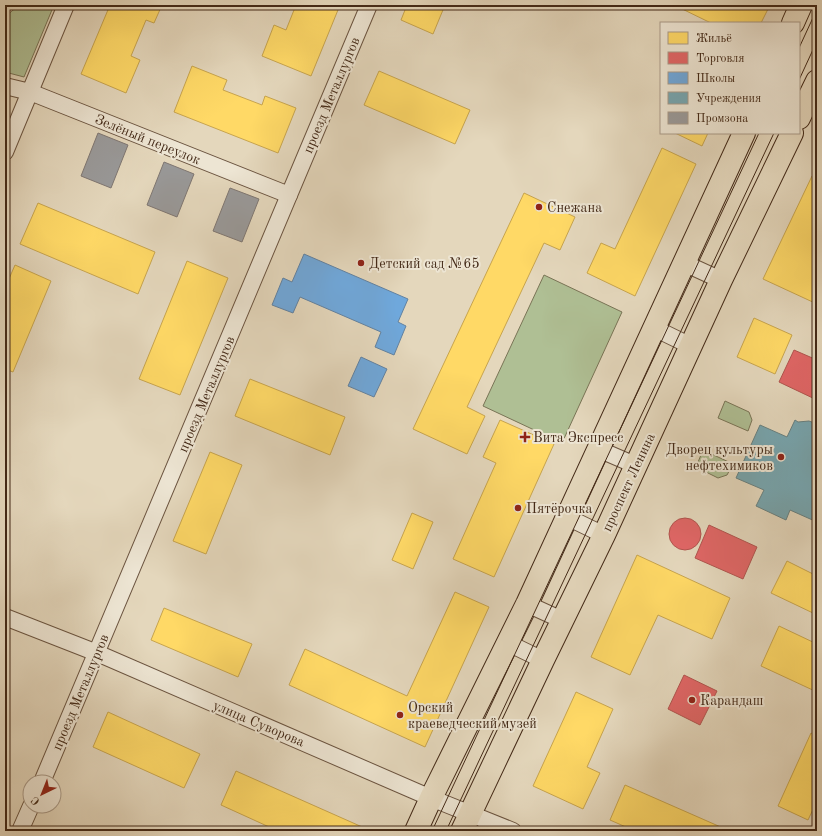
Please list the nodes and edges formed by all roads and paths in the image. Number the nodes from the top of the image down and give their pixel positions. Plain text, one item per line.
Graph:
1 (66, 5) edge
2 (369, 5) edge
3 (801, 5) edge
4 (793, 22) edge
5 (817, 81) edge
6 (5, 86) edge
7 (30, 92) junction
8 (800, 116) edge
9 (744, 134) edge
10 (792, 134) edge
11 (5, 152) edge
12 (289, 195) junction
13 (684, 263) junction
14 (721, 280) junction
15 (654, 328) junction
16 (692, 346) junction
17 (598, 449) junction
18 (635, 465) junction
19 (567, 516) junction
20 (604, 535) junction
21 (527, 604) junction
22 (5, 617) edge
23 (562, 620) junction
24 (508, 643) junction
25 (97, 653) junction
26 (543, 660) junction
27 (45, 774) edge
28 (431, 798) junction
29 (27, 814) edge
30 (466, 822) edge
31 (20, 831) edge
32 (416, 831) edge
33 (513, 831) edge

1 - 7 street
2 - 12 street, проезд Металлургов
3 - 4 main road
5 - 8 main road
6 - 7 street, Зелёный переулок
7 - 11 street
7 - 12 street, Зелёный переулок
9 - 13 main road
10 - 14 main road, проспект Ленина
12 - 25 street, проезд Металлургов
13 - 14 street
13 - 15 main road
14 - 16 main road, проспект Ленина
15 - 16 street
15 - 17 main road
16 - 18 main road, проспект Ленина
17 - 18 street
17 - 19 main road
18 - 20 main road, проспект Ленина
19 - 20 street
19 - 21 main road
20 - 23 main road, проспект Ленина
21 - 23 street
21 - 24 main road
22 - 25 street, улица Суворова
23 - 26 main road, проспект Ленина
24 - 26 street
24 - 28 main road
25 - 27 street, проезд Металлургов
25 - 28 street, улица Суворова
26 - 30 main road, проспект Ленина
28 - 30 street, улица Суворова
28 - 32 main road
29 - 31 street
30 - 33 street, улица Суворова

